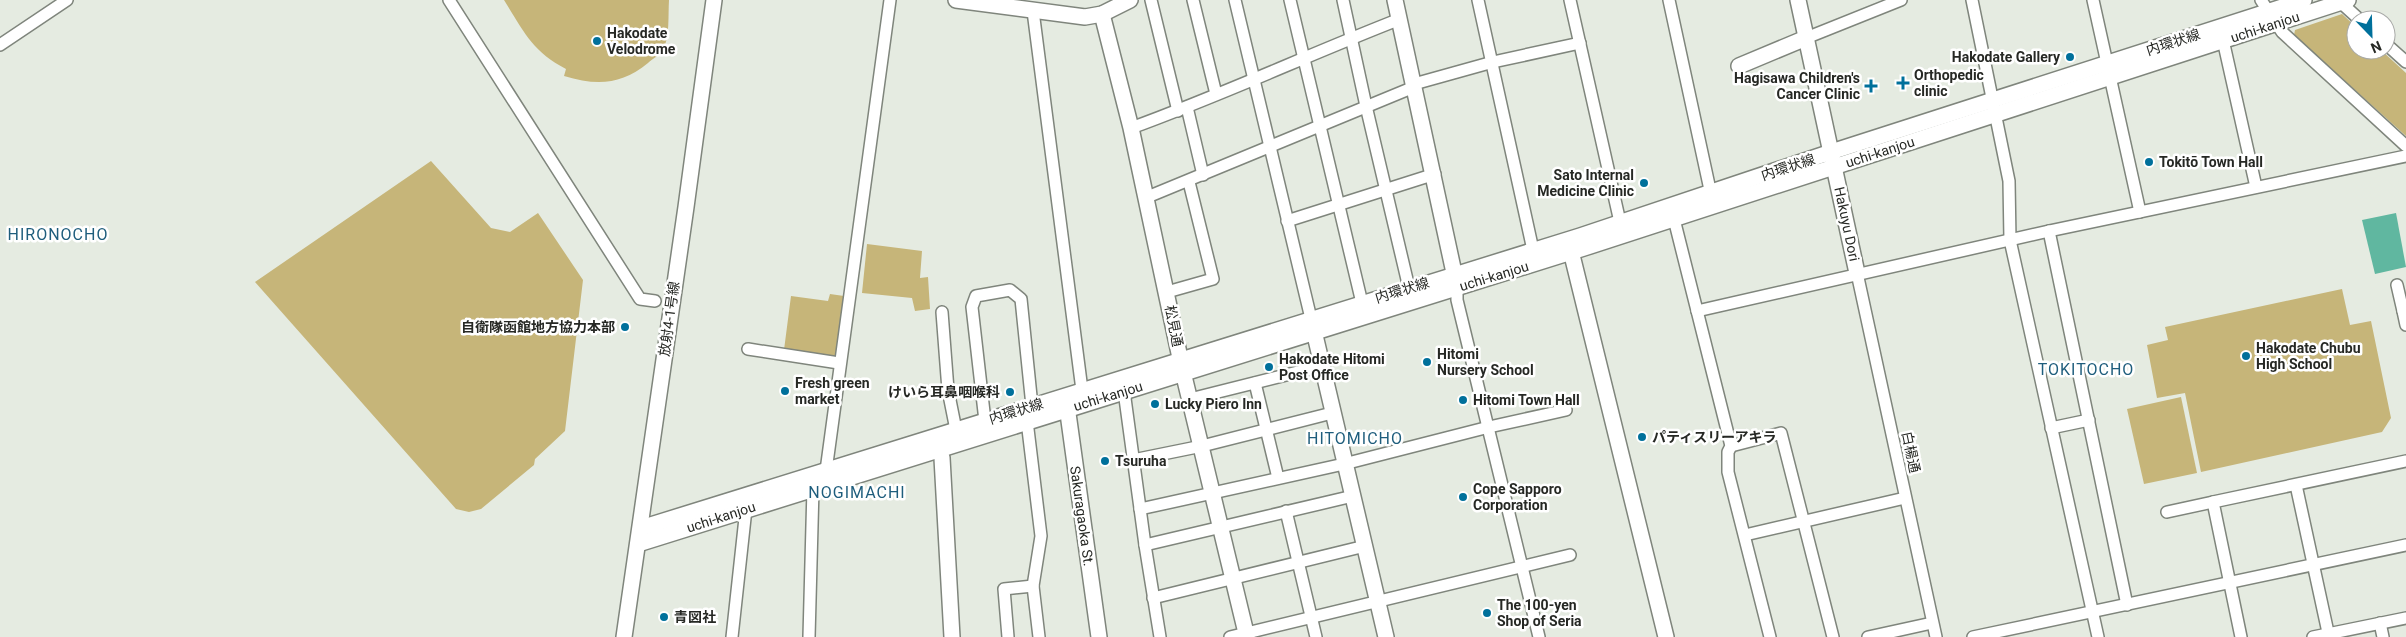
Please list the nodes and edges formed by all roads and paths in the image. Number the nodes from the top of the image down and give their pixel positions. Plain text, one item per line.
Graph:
1 (67, 0) edge
2 (449, 0) edge
3 (714, 0) edge
4 (890, 0) edge
5 (956, 0) edge
6 (1130, 0) edge
7 (1151, 0) edge
8 (1193, 0) edge
9 (1235, 0) edge
10 (1290, 0) edge
11 (1343, 0) edge
12 (1395, 0) edge
13 (1478, 0) edge
14 (1570, 0) edge
15 (1669, 0) edge
16 (1798, 0) edge
17 (1902, 0) edge
18 (1972, 0) edge
19 (2093, 0) edge
20 (2304, 0) edge
21 (2342, 1) edge
22 (1034, 11) junction
23 (2268, 12) edge
24 (1102, 14) junction
25 (1400, 19) junction
26 (1352, 37) junction
27 (1806, 38) junction
28 (2223, 40) junction
29 (1580, 44) junction
30 (0, 45) edge
31 (2396, 53) edge
32 (1305, 56) junction
33 (1492, 62) junction
34 (2406, 62) edge
35 (1739, 66) dead end
36 (2108, 70) junction
37 (1254, 78) junction
38 (1414, 85) junction
39 (1216, 94) junction
40 (1366, 106) junction
41 (1994, 108) junction
42 (1182, 109) junction
43 (1320, 126) junction
44 (1131, 128) junction
45 (1270, 146) junction
46 (2406, 146) edge
47 (2406, 156) edge
48 (1833, 159) junction
49 (1435, 174) junction
50 (1203, 176) junction
51 (1189, 182) junction
52 (2256, 187) junction
53 (1385, 190) junction
54 (1145, 198) junction
55 (1712, 199) junction
56 (1338, 205) junction
57 (2140, 212) junction
58 (1674, 219) junction
59 (1287, 221) junction
60 (1620, 222) junction
61 (2049, 231) junction
62 (2010, 240) junction
63 (1570, 245) junction
64 (1533, 250) junction
65 (1857, 273) junction
66 (1456, 280) junction
67 (2397, 284) dead end
68 (1409, 288) junction
69 (1167, 292) junction
70 (655, 301) dead end
71 (1362, 303) junction
72 (1697, 311) junction
73 (2404, 311) edge
74 (942, 312) dead end
75 (1313, 325) junction
76 (2406, 325) edge
77 (748, 349) dead end
78 (839, 363) junction
79 (1182, 366) junction
80 (1322, 366) junction
81 (1255, 383) junction
82 (1082, 390) junction
83 (1124, 391) junction
84 (1190, 399) junction
85 (1067, 402) junction
86 (1032, 406) junction
87 (1566, 410) dead end
88 (1332, 413) junction
89 (2089, 420) junction
90 (985, 421) junction
91 (1028, 421) junction
92 (1489, 427) junction
93 (2051, 428) junction
94 (956, 430) junction
95 (1266, 430) junction
96 (938, 442) junction
97 (1202, 446) junction
98 (1731, 446) junction
99 (1133, 460) junction
100 (2406, 461) edge
101 (1344, 464) junction
102 (1278, 478) junction
103 (821, 481) junction
104 (2296, 485) junction
105 (1213, 493) junction
106 (1353, 496) junction
107 (1905, 498) junction
108 (2213, 502) junction
109 (746, 509) junction
110 (1140, 509) junction
111 (1286, 511) junction
112 (2167, 512) dead end
113 (1803, 521) junction
114 (1221, 526) junction
115 (641, 528) junction
116 (1745, 535) junction
117 (638, 544) junction
118 (1145, 545) junction
119 (2406, 545) edge
120 (1365, 546) junction
121 (1570, 555) dead end
122 (1298, 562) junction
123 (2314, 564) junction
124 (1522, 567) junction
125 (1233, 578) junction
126 (2230, 582) junction
127 (1033, 586) junction
128 (1152, 598) junction
129 (1378, 601) junction
130 (2127, 605) junction
131 (2092, 612) junction
132 (1311, 618) junction
133 (2406, 618) edge
134 (1932, 623) junction
135 (2380, 623) junction
136 (1247, 635) edge
137 (2329, 635) edge
138 (624, 637) edge
139 (732, 637) edge
140 (809, 637) edge
141 (952, 637) edge
142 (1008, 637) edge
143 (1039, 637) edge
144 (1099, 637) edge
145 (1160, 637) edge
146 (1230, 637) edge
147 (1316, 637) edge
148 (1386, 637) edge
149 (1539, 637) edge
150 (1666, 637) edge
151 (1770, 637) edge
152 (1833, 637) edge
153 (1868, 637) edge
154 (1936, 637) edge
155 (1973, 637) edge
156 (2098, 637) edge
157 (2241, 637) edge
158 (2313, 637) edge
159 (2383, 637) edge

1 - 30 street
2 - 70 street
3 - 115 street, 放射4-1号線
4 - 78 street
5 - 22 street
6 - 24 street
7 - 42 street
8 - 39 street
9 - 37 street
10 - 32 street
11 - 26 street
12 - 25 street
13 - 33 street
14 - 29 street
15 - 55 street
16 - 27 street, Hakuyu Dori
17 - 27 street
18 - 41 street
19 - 36 street
20 - 23 street, 内環状線
21 - 23 street, uchi-kanjou
22 - 24 street
22 - 82 street
23 - 28 street, uchi-kanjou
23 - 36 street, 内環状線
23 - 46 street
24 - 44 street, 松見通
25 - 26 street
25 - 38 street
26 - 32 street
26 - 40 street
27 - 35 street
27 - 48 street, Hakuyu Dori
28 - 36 street, uchi-kanjou
28 - 52 street
29 - 33 street
29 - 60 street
31 - 34 street
32 - 37 street
32 - 43 street
33 - 38 street
33 - 64 street
36 - 41 street, uchi-kanjou
36 - 57 street
37 - 39 street
37 - 45 street
38 - 40 street
38 - 49 street
39 - 42 street
40 - 43 street
40 - 53 street
41 - 48 street, uchi-kanjou
41 - 62 street
42 - 44 street
42 - 50 street
43 - 45 street
43 - 56 street
44 - 54 street, 松見通
45 - 50 street
45 - 59 street
47 - 52 street
48 - 55 street, uchi-kanjou
48 - 65 street, Hakuyu Dori
49 - 53 street
49 - 66 street
50 - 51 street
51 - 54 street
51 - 69 street
52 - 57 street
53 - 56 street
53 - 68 street
54 - 69 street, 松見通
55 - 58 street, uchi-kanjou
55 - 60 street, 内環状線
56 - 59 street
56 - 71 street
57 - 61 street
58 - 63 street, uchi-kanjou
58 - 72 street
59 - 75 street
60 - 63 street, 内環状線
61 - 62 street
61 - 89 street
62 - 65 street
62 - 93 street
63 - 64 street, 内環状線
63 - 66 street, uchi-kanjou
63 - 150 street
64 - 66 street, 内環状線
65 - 72 street
65 - 107 street, 白楊通
66 - 68 street, 内環状線
66 - 75 street, uchi-kanjou
66 - 92 street
67 - 73 street
68 - 71 street, 内環状線
69 - 79 street, 松見通
71 - 75 street, 内環状線
72 - 98 street
73 - 76 street
74 - 94 street
75 - 79 street, uchi-kanjou
75 - 80 street
77 - 78 street
78 - 103 street
79 - 82 street, 内環状線
79 - 83 street, uchi-kanjou
79 - 84 street, 松見通
80 - 81 street
80 - 88 street
81 - 84 street
81 - 95 street
82 - 85 street, 内環状線
83 - 85 street, uchi-kanjou
83 - 99 street
84 - 97 street, 松見通
85 - 86 street, 内環状線
85 - 91 street, uchi-kanjou
85 - 144 street, Sakuragaoka St.
86 - 90 street, 内環状線
86 - 90 street
87 - 92 street
88 - 95 street
88 - 101 street
89 - 93 street
89 - 130 street
90 - 94 street, 内環状線
91 - 96 street, uchi-kanjou
91 - 127 street
92 - 101 street
92 - 124 street
93 - 131 street
94 - 96 street, 内環状線
95 - 97 street
95 - 102 street
96 - 103 street, uchi-kanjou
96 - 141 street
97 - 99 street
97 - 105 street, 松見通
98 - 113 street
98 - 116 street
99 - 110 street
100 - 104 street
101 - 102 street
101 - 106 street
102 - 105 street
103 - 109 street, uchi-kanjou
103 - 115 street
103 - 140 street
104 - 108 street
104 - 123 street
105 - 110 street
105 - 114 street, 松見通
106 - 111 street
106 - 120 street
107 - 113 street
107 - 134 street, 白楊通
108 - 112 street
108 - 126 street
109 - 117 street, uchi-kanjou
109 - 139 street
110 - 118 street
111 - 114 street
111 - 122 street
113 - 116 street
113 - 152 street
114 - 118 street
114 - 125 street, 松見通
115 - 117 street, 放射4-1号線
116 - 151 street
117 - 138 street, 放射4-1号線
118 - 128 street
119 - 123 street
120 - 122 street
120 - 129 street
121 - 124 street
122 - 125 street
122 - 132 street
123 - 126 street
123 - 137 street
124 - 129 street
124 - 149 street
125 - 128 street
125 - 136 street, 松見通
126 - 130 street
126 - 157 street
127 - 142 street
127 - 143 street
128 - 145 street
129 - 132 street
129 - 148 street
130 - 131 street
131 - 155 street
131 - 156 street
132 - 136 street
132 - 147 street
133 - 135 street
134 - 153 street
134 - 154 street, 白楊通
135 - 137 street
135 - 159 street
136 - 146 street
137 - 158 street

